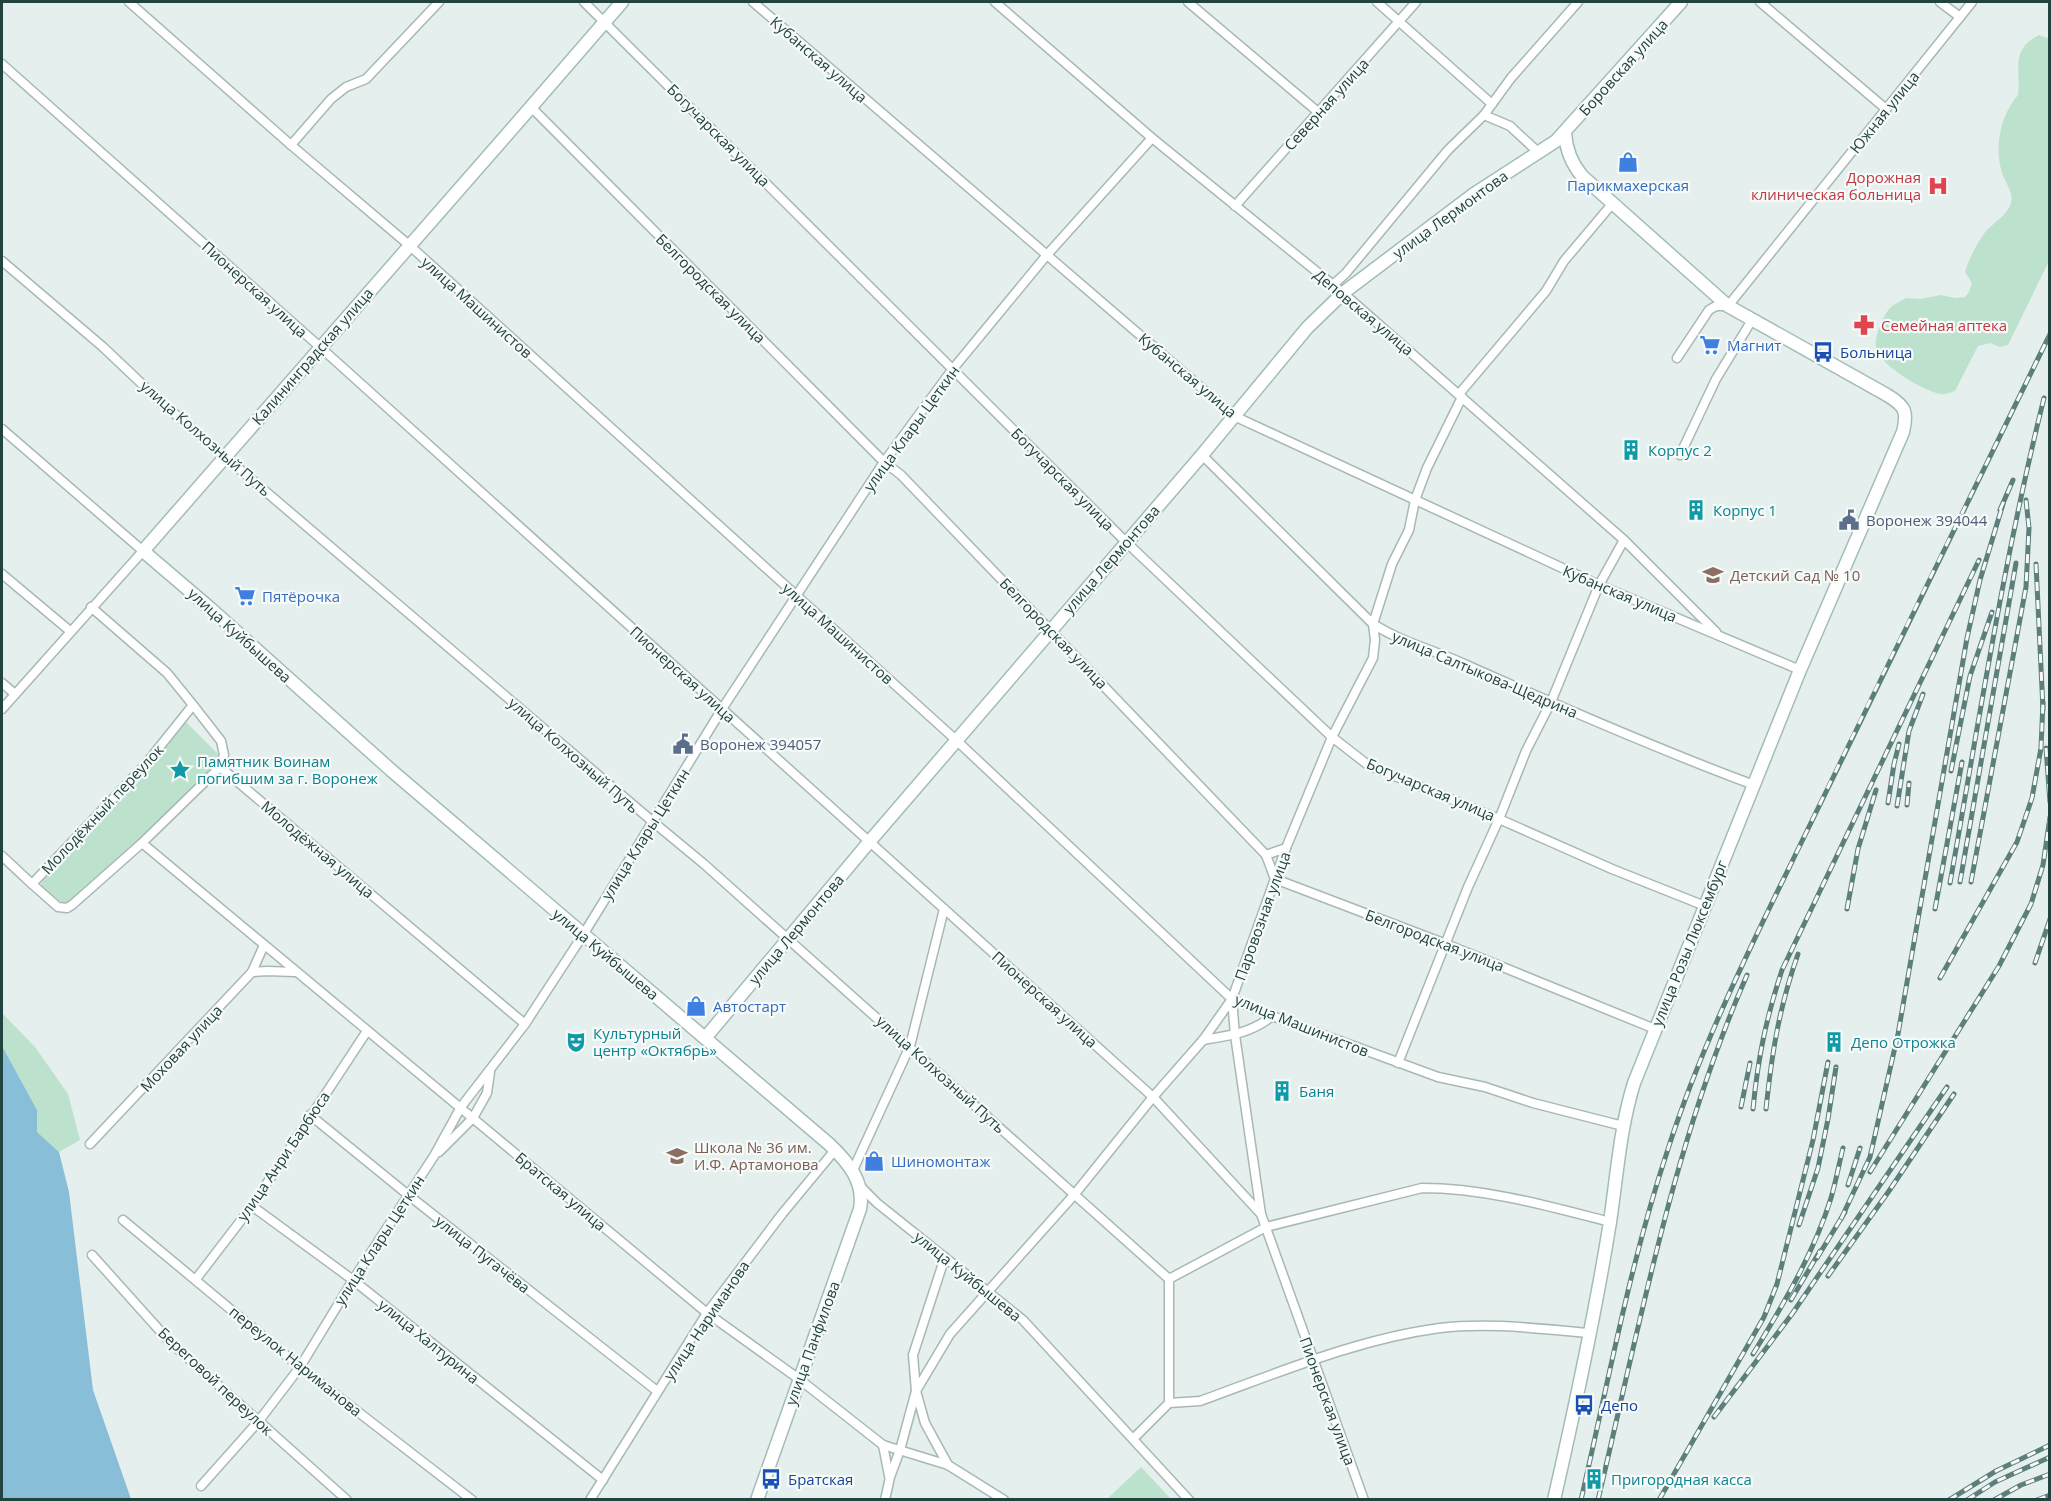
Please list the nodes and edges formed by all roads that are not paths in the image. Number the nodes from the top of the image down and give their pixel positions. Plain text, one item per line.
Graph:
1 (129, 2) edge
2 (439, 2) edge
3 (584, 2) edge
4 (622, 2) edge
5 (753, 2) edge
6 (995, 2) edge
7 (1188, 2) edge
8 (1377, 2) edge
9 (1416, 2) edge
10 (1578, 2) edge
11 (1681, 2) edge
12 (1760, 2) edge
13 (1940, 2) edge
14 (1972, 2) edge
15 (1960, 17) junction
16 (604, 21) junction
17 (1400, 21) junction
18 (2, 64) edge
19 (1492, 104) junction
20 (531, 107) junction
21 (1886, 109) junction
22 (1318, 112) junction
23 (1484, 115) junction
24 (1565, 133) junction
25 (1152, 138) junction
26 (291, 145) junction
27 (1539, 153) junction
28 (1612, 204) junction
29 (1235, 206) junction
30 (410, 245) junction
31 (1046, 256) junction
32 (2, 261) edge
33 (1338, 289) junction
34 (1728, 306) junction
35 (1752, 320) junction
36 (320, 347) junction
37 (1677, 358) dead end
38 (952, 370) junction
39 (1460, 395) junction
40 (1234, 416) junction
41 (2, 429) edge
42 (1202, 455) junction
43 (1680, 455) dead end
44 (225, 456) junction
45 (884, 462) junction
46 (1415, 500) junction
47 (1624, 540) junction
48 (1126, 542) junction
49 (143, 551) junction
50 (2, 574) edge
51 (1599, 585) junction
52 (796, 596) junction
53 (91, 607) junction
54 (1373, 624) junction
55 (1051, 629) junction
56 (70, 631) junction
57 (1721, 636) junction
58 (1800, 670) junction
59 (2, 682) edge
60 (15, 694) junction
61 (1551, 702) junction
62 (193, 705) junction
63 (2, 709) edge
64 (722, 709) junction
65 (1332, 737) junction
66 (956, 740) junction
67 (220, 767) junction
68 (1754, 784) junction
69 (1499, 819) junction
70 (652, 821) junction
71 (870, 841) junction
72 (142, 843) junction
73 (1286, 848) junction
74 (1266, 855) junction
75 (2, 856) edge
76 (1275, 879) junction
77 (32, 884) junction
78 (1705, 906) junction
79 (944, 909) junction
80 (583, 935) junction
81 (788, 939) junction
82 (1446, 944) junction
83 (264, 945) junction
84 (252, 972) junction
85 (295, 972) junction
86 (1232, 999) junction
87 (1272, 1016) junction
88 (525, 1024) junction
89 (1655, 1029) junction
90 (367, 1031) junction
91 (1235, 1035) junction
92 (706, 1037) junction
93 (1203, 1040) junction
94 (910, 1046) junction
95 (1398, 1063) junction
96 (490, 1070) junction
97 (1153, 1097) junction
98 (461, 1107) junction
99 (310, 1115) junction
100 (473, 1118) junction
101 (1623, 1126) junction
102 (90, 1144) dead end
103 (835, 1150) junction
104 (434, 1156) junction
105 (853, 1170) junction
106 (860, 1186) junction
107 (407, 1194) junction
108 (1074, 1195) junction
109 (877, 1203) junction
110 (252, 1206) junction
111 (860, 1209) junction
112 (1261, 1214) junction
113 (123, 1220) dead end
114 (1610, 1222) junction
115 (1266, 1227) junction
116 (92, 1255) dead end
117 (945, 1257) junction
118 (196, 1279) junction
119 (1169, 1279) junction
120 (352, 1280) junction
121 (988, 1290) junction
122 (707, 1313) junction
123 (1590, 1333) junction
124 (1314, 1361) junction
125 (300, 1367) junction
126 (799, 1379) junction
127 (916, 1390) junction
128 (657, 1391) junction
129 (1168, 1403) junction
130 (258, 1422) junction
131 (1134, 1438) junction
132 (883, 1445) junction
133 (900, 1450) junction
134 (948, 1465) junction
135 (890, 1477) junction
136 (603, 1480) junction
137 (201, 1486) dead end
138 (347, 1500) edge
139 (472, 1500) edge
140 (590, 1500) edge
141 (757, 1500) edge
142 (885, 1500) edge
143 (1004, 1500) edge
144 (1189, 1500) edge
145 (1364, 1500) edge
146 (1554, 1500) edge

1 - 26 street, улица Машинистов
2 - 26 street
3 - 16 street, Богучарская улица
4 - 16 street, Калининградская улица
5 - 31 street, Кубанская улица
6 - 25 street, Деповская улица
7 - 22 street
8 - 17 street
9 - 17 street, Северная улица
10 - 19 street
11 - 24 street, Боровская улица
12 - 21 street
13 - 15 street
14 - 15 street, Южная улица
15 - 21 street, Южная улица
16 - 20 street, Калининградская улица
16 - 38 street, Богучарская улица
17 - 19 street
17 - 22 street, Северная улица
18 - 36 street, Пионерская улица
19 - 23 street
20 - 30 street, Калининградская улица
20 - 45 street, Белгородская улица
21 - 34 street, Южная улица
22 - 29 street, Северная улица
23 - 27 street
23 - 33 street
24 - 27 street, улица Лермонтова
24 - 28 street
25 - 29 street, Деповская улица
25 - 31 street, улица Клары Цеткин
26 - 30 street, улица Машинистов
27 - 33 street, улица Лермонтова
28 - 34 street
28 - 39 street, Паровозная улица
29 - 33 street, Деповская улица
30 - 36 street, Калининградская улица
30 - 52 street, улица Машинистов
31 - 38 street, улица Клары Цеткин
31 - 40 street, Кубанская улица
32 - 44 street, улица Колхозный Путь
33 - 39 street, Деповская улица
33 - 40 street, улица Лермонтова
34 - 35 street
34 - 37 street
35 - 43 street
35 - 58 street, улица Розы Люксембург
36 - 44 street, Калининградская улица
36 - 64 street, Пионерская улица
38 - 45 street, улица Клары Цеткин
38 - 48 street, Богучарская улица
39 - 46 street, Паровозная улица
39 - 47 street, Деповская улица
40 - 42 street, улица Лермонтова
40 - 46 street, Кубанская улица
41 - 49 street, улица Куйбышева
42 - 48 street, улица Лермонтова
42 - 54 street, улица Салтыкова-Щедрина
44 - 49 street, Калининградская улица
44 - 70 street, улица Колхозный Путь
45 - 52 street, улица Клары Цеткин
45 - 55 street, Белгородская улица
46 - 51 street, Кубанская улица
46 - 54 street, Паровозная улица
47 - 51 street
47 - 57 street, Деповская улица
48 - 55 street, улица Лермонтова
48 - 65 street, Богучарская улица
49 - 53 street, Калининградская улица
49 - 80 street, улица Куйбышева
50 - 56 street
51 - 57 street, Кубанская улица
51 - 61 street
52 - 64 street, улица Клары Цеткин
52 - 66 street, улица Машинистов
53 - 56 street, Калининградская улица
53 - 62 street
54 - 61 street, улица Салтыкова-Щедрина
54 - 65 street, Паровозная улица
55 - 66 street, улица Лермонтова
55 - 74 street, Белгородская улица
56 - 60 street, Калининградская улица
57 - 58 street, Кубанская улица
58 - 68 street, улица Розы Люксембург
59 - 60 street
60 - 63 street, Калининградская улица
61 - 68 street, улица Салтыкова-Щедрина
61 - 69 street
62 - 67 street
62 - 77 street, Молодёжный переулок
64 - 70 street, улица Клары Цеткин
64 - 71 street, Пионерская улица
65 - 69 street, Богучарская улица
65 - 73 street, Паровозная улица
66 - 71 street, улица Лермонтова
66 - 86 street, улица Машинистов
67 - 72 street, Молодёжный переулок
67 - 88 street, Молодёжная улица
68 - 78 street, улица Розы Люксембург
69 - 78 street, Богучарская улица
69 - 82 street
70 - 80 street, улица Клары Цеткин
70 - 81 street, улица Колхозный Путь
71 - 79 street, Пионерская улица
71 - 81 street, улица Лермонтова
72 - 77 street, Молодёжный переулок
72 - 83 street, Братская улица
73 - 74 street
73 - 76 street, Паровозная улица
74 - 76 street, Белгородская улица
75 - 77 street
76 - 82 street, Белгородская улица
76 - 86 street, Паровозная улица
78 - 89 street, улица Розы Люксембург
79 - 94 street
79 - 97 street, Пионерская улица
80 - 88 street, улица Клары Цеткин
80 - 92 street, улица Куйбышева
81 - 92 street, улица Лермонтова
81 - 94 street, улица Колхозный Путь
82 - 89 street, Белгородская улица
82 - 95 street
83 - 84 street, Моховая улица
83 - 85 street, Братская улица
84 - 85 street
84 - 102 street, Моховая улица
85 - 90 street, Братская улица
86 - 87 street, улица Машинистов
86 - 91 street
86 - 93 street, Паровозная улица
87 - 91 street
87 - 95 street, улица Машинистов
88 - 96 street, улица Клары Цеткин
89 - 101 street, улица Розы Люксембург
90 - 98 street, Братская улица
90 - 99 street, улица Анри Барбюса
91 - 93 street
91 - 112 street
92 - 103 street, улица Куйбышева
93 - 97 street, Паровозная улица
94 - 105 street
94 - 108 street, улица Колхозный Путь
95 - 101 street, улица Машинистов
96 - 98 street, улица Клары Цеткин
96 - 100 street
97 - 108 street, Паровозная улица
97 - 112 street, Пионерская улица
98 - 100 street, Братская улица
98 - 104 street, улица Клары Цеткин
99 - 107 street, улица Пугачёва
99 - 110 street, улица Анри Барбюса
100 - 104 street
100 - 122 street, Братская улица
101 - 114 street, улица Розы Люксембург
103 - 105 street, улица Куйбышева
103 - 122 street, улица Нариманова
104 - 107 street, улица Клары Цеткин
105 - 106 street, улица Куйбышева
106 - 109 street, улица Куйбышева
106 - 111 street, улица Панфилова
107 - 120 street, улица Клары Цеткин
107 - 128 street, улица Пугачёва
108 - 119 street, улица Колхозный Путь
108 - 121 street, Паровозная улица
109 - 111 street
109 - 117 street, улица Куйбышева
110 - 118 street, улица Анри Барбюса
110 - 120 street, улица Халтурина
111 - 126 street, улица Панфилова
112 - 115 street, Пионерская улица
113 - 118 street, переулок Нариманова
114 - 115 street
114 - 123 street, улица Розы Люксембург
115 - 119 street
115 - 124 street, Пионерская улица
116 - 130 street, Береговой переулок
117 - 121 street, улица Куйбышева
117 - 127 street
118 - 125 street, переулок Нариманова
119 - 129 street
120 - 125 street, улица Клары Цеткин
120 - 136 street, улица Халтурина
121 - 127 street, Паровозная улица
121 - 131 street, улица Куйбышева
122 - 126 street, Братская улица
122 - 128 street, улица Нариманова
123 - 124 street
123 - 146 street, улица Розы Люксембург
124 - 129 street
124 - 145 street, Пионерская улица
125 - 130 street, улица Клары Цеткин
125 - 139 street, переулок Нариманова
126 - 132 street, Братская улица
126 - 141 street, улица Панфилова
127 - 133 street, Паровозная улица
127 - 134 street
128 - 136 street, улица Нариманова
129 - 131 street
130 - 137 street, улица Клары Цеткин
130 - 138 street, Береговой переулок
131 - 144 street, улица Куйбышева
132 - 133 street, Братская улица
132 - 135 street
133 - 134 street, Братская улица
133 - 135 street, Паровозная улица
134 - 143 street, Братская улица
135 - 142 street, Паровозная улица
136 - 140 street, улица Нариманова

